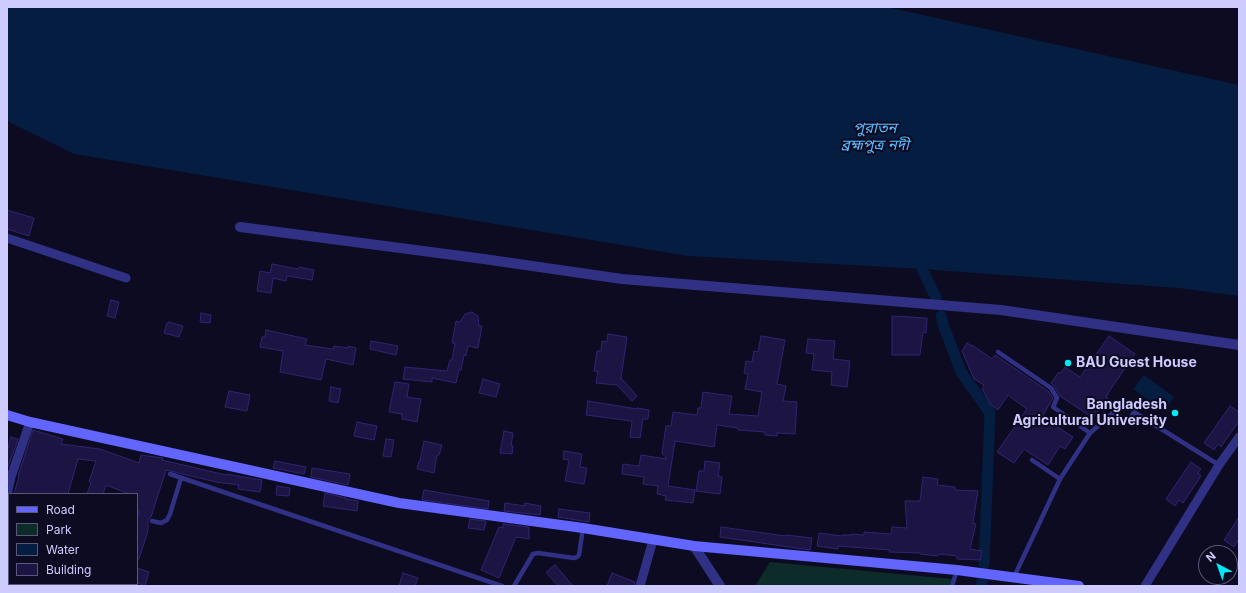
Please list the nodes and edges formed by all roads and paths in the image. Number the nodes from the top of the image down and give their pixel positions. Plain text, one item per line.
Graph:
1 (240, 227) dead end
2 (7, 238) edge
3 (126, 278) dead end
4 (1239, 345) edge
5 (998, 352) dead end
6 (1115, 411) junction
7 (1134, 412) junction
8 (7, 415) edge
9 (30, 422) junction
10 (1090, 433) junction
11 (1239, 437) edge
12 (1032, 460) dead end
13 (1219, 465) junction
14 (170, 474) dead end
15 (181, 478) junction
16 (1060, 479) junction
17 (7, 495) edge
18 (152, 522) dead end
19 (583, 528) junction
20 (653, 540) junction
21 (694, 546) junction
22 (957, 570) junction
23 (1014, 577) junction
24 (1047, 584) edge
25 (502, 586) edge
26 (514, 586) edge
27 (640, 586) edge
28 (720, 586) edge
29 (952, 586) edge
30 (1079, 586) edge
31 (1145, 586) edge

1 - 4 street
2 - 3 street
5 - 10 lane
6 - 7 lane
6 - 7 lane
6 - 10 lane
7 - 13 lane
8 - 9 main road
9 - 17 street
9 - 19 main road
10 - 16 lane
11 - 13 street
12 - 16 lane
13 - 31 street
14 - 15 lane
15 - 18 lane
15 - 25 lane
16 - 23 lane
19 - 20 main road
19 - 26 lane
20 - 21 main road
20 - 27 street
21 - 22 main road
21 - 28 street
22 - 23 main road
22 - 29 lane
23 - 24 main road
24 - 30 main road

